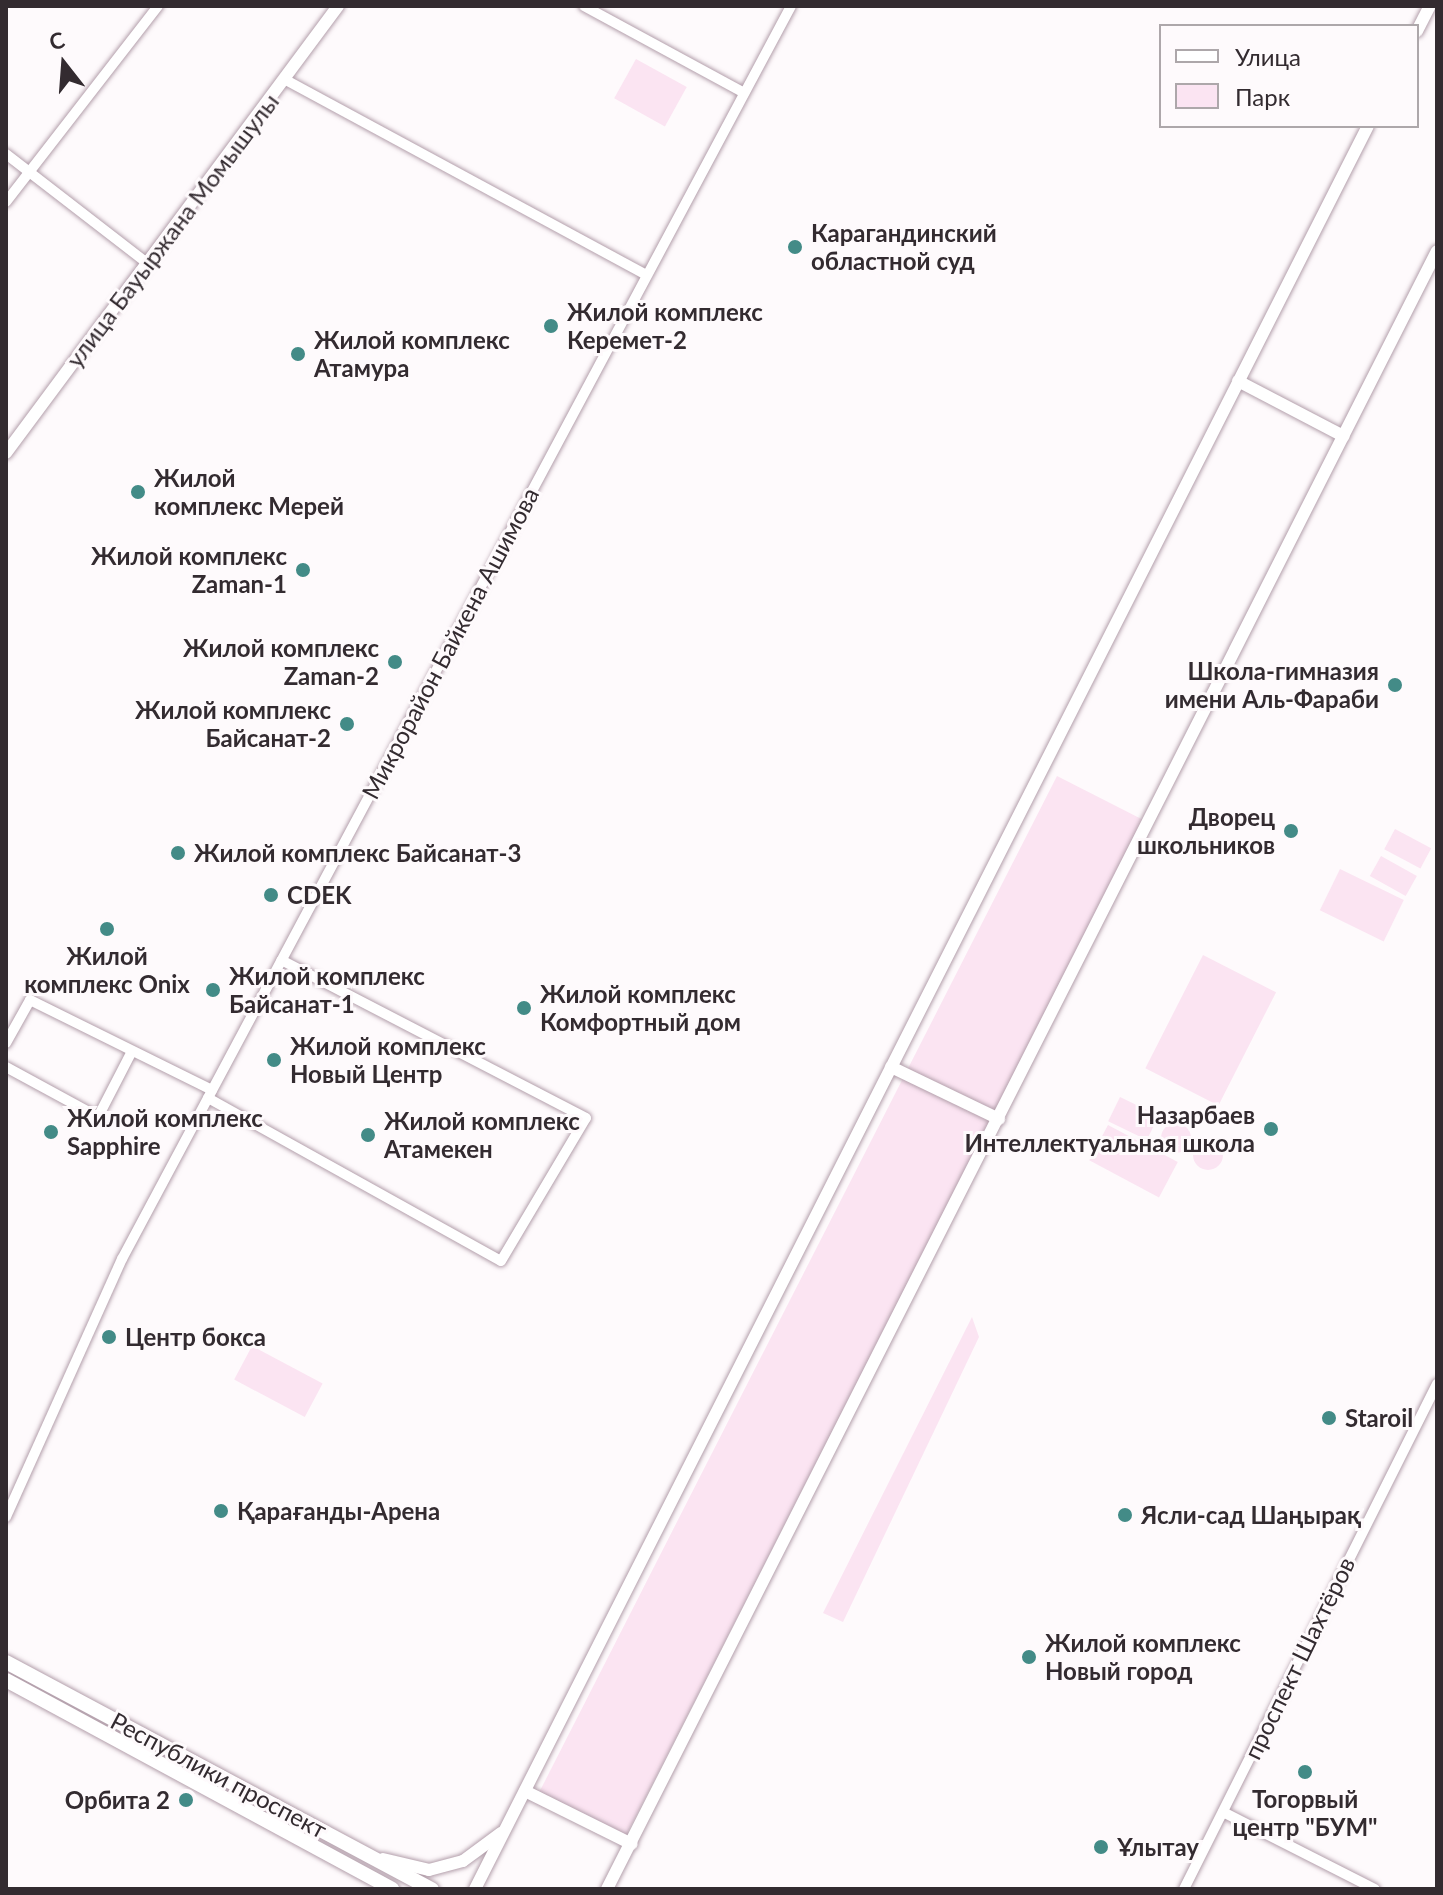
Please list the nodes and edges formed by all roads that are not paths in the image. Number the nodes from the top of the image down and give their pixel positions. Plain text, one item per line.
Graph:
1 (158, 6) edge
2 (338, 6) edge
3 (584, 6) edge
4 (791, 6) edge
5 (1430, 6) edge
6 (1419, 27) edge
7 (284, 79) junction
8 (744, 93) junction
9 (1367, 128) edge
10 (6, 154) edge
11 (29, 172) junction
12 (6, 202) edge
13 (1437, 251) edge
14 (147, 263) junction
15 (646, 275) junction
16 (1238, 381) junction
17 (1343, 436) junction
18 (6, 453) edge
19 (281, 960) junction
20 (6, 1043) edge
21 (131, 1053) junction
22 (6, 1067) edge
23 (891, 1067) junction
24 (210, 1094) junction
25 (999, 1119) junction
26 (1437, 1384) edge
27 (6, 1517) edge
28 (6, 1662) edge
29 (6, 1680) edge
30 (525, 1791) junction
31 (1223, 1812) junction
32 (506, 1828) junction
33 (632, 1844) junction
34 (372, 1857) junction
35 (392, 1889) edge
36 (432, 1889) edge
37 (475, 1889) edge
38 (609, 1889) edge
39 (1184, 1889) edge
40 (1375, 1889) edge

1 - 11 street
2 - 7 main road, улица Бауыржана Момышулы
3 - 8 street
4 - 8 street, Микрорайон Байкена Ашимова
5 - 6 main road
7 - 14 main road, улица Бауыржана Момышулы
7 - 15 street
8 - 15 street, Микрорайон Байкена Ашимова
9 - 16 main road
10 - 11 street
11 - 12 street
11 - 14 street
13 - 17 main road
14 - 18 main road, улица Бауыржана Момышулы
15 - 19 street, Микрорайон Байкена Ашимова
16 - 17 main road
16 - 23 main road
17 - 25 main road
19 - 24 street, Микрорайон Байкена Ашимова
19 - 24 street
20 - 21 street
21 - 22 street
21 - 24 street
23 - 25 main road
23 - 30 main road
24 - 27 street, Микрорайон Байкена Ашимова
25 - 33 main road
26 - 31 street, проспект Шахтёров
28 - 34 highway, Республики проспект
29 - 35 highway, Республики проспект
30 - 32 main road
30 - 33 main road
31 - 39 street, проспект Шахтёров
31 - 40 street
32 - 34 main road
32 - 37 main road
33 - 38 main road
34 - 36 highway, Республики проспект

